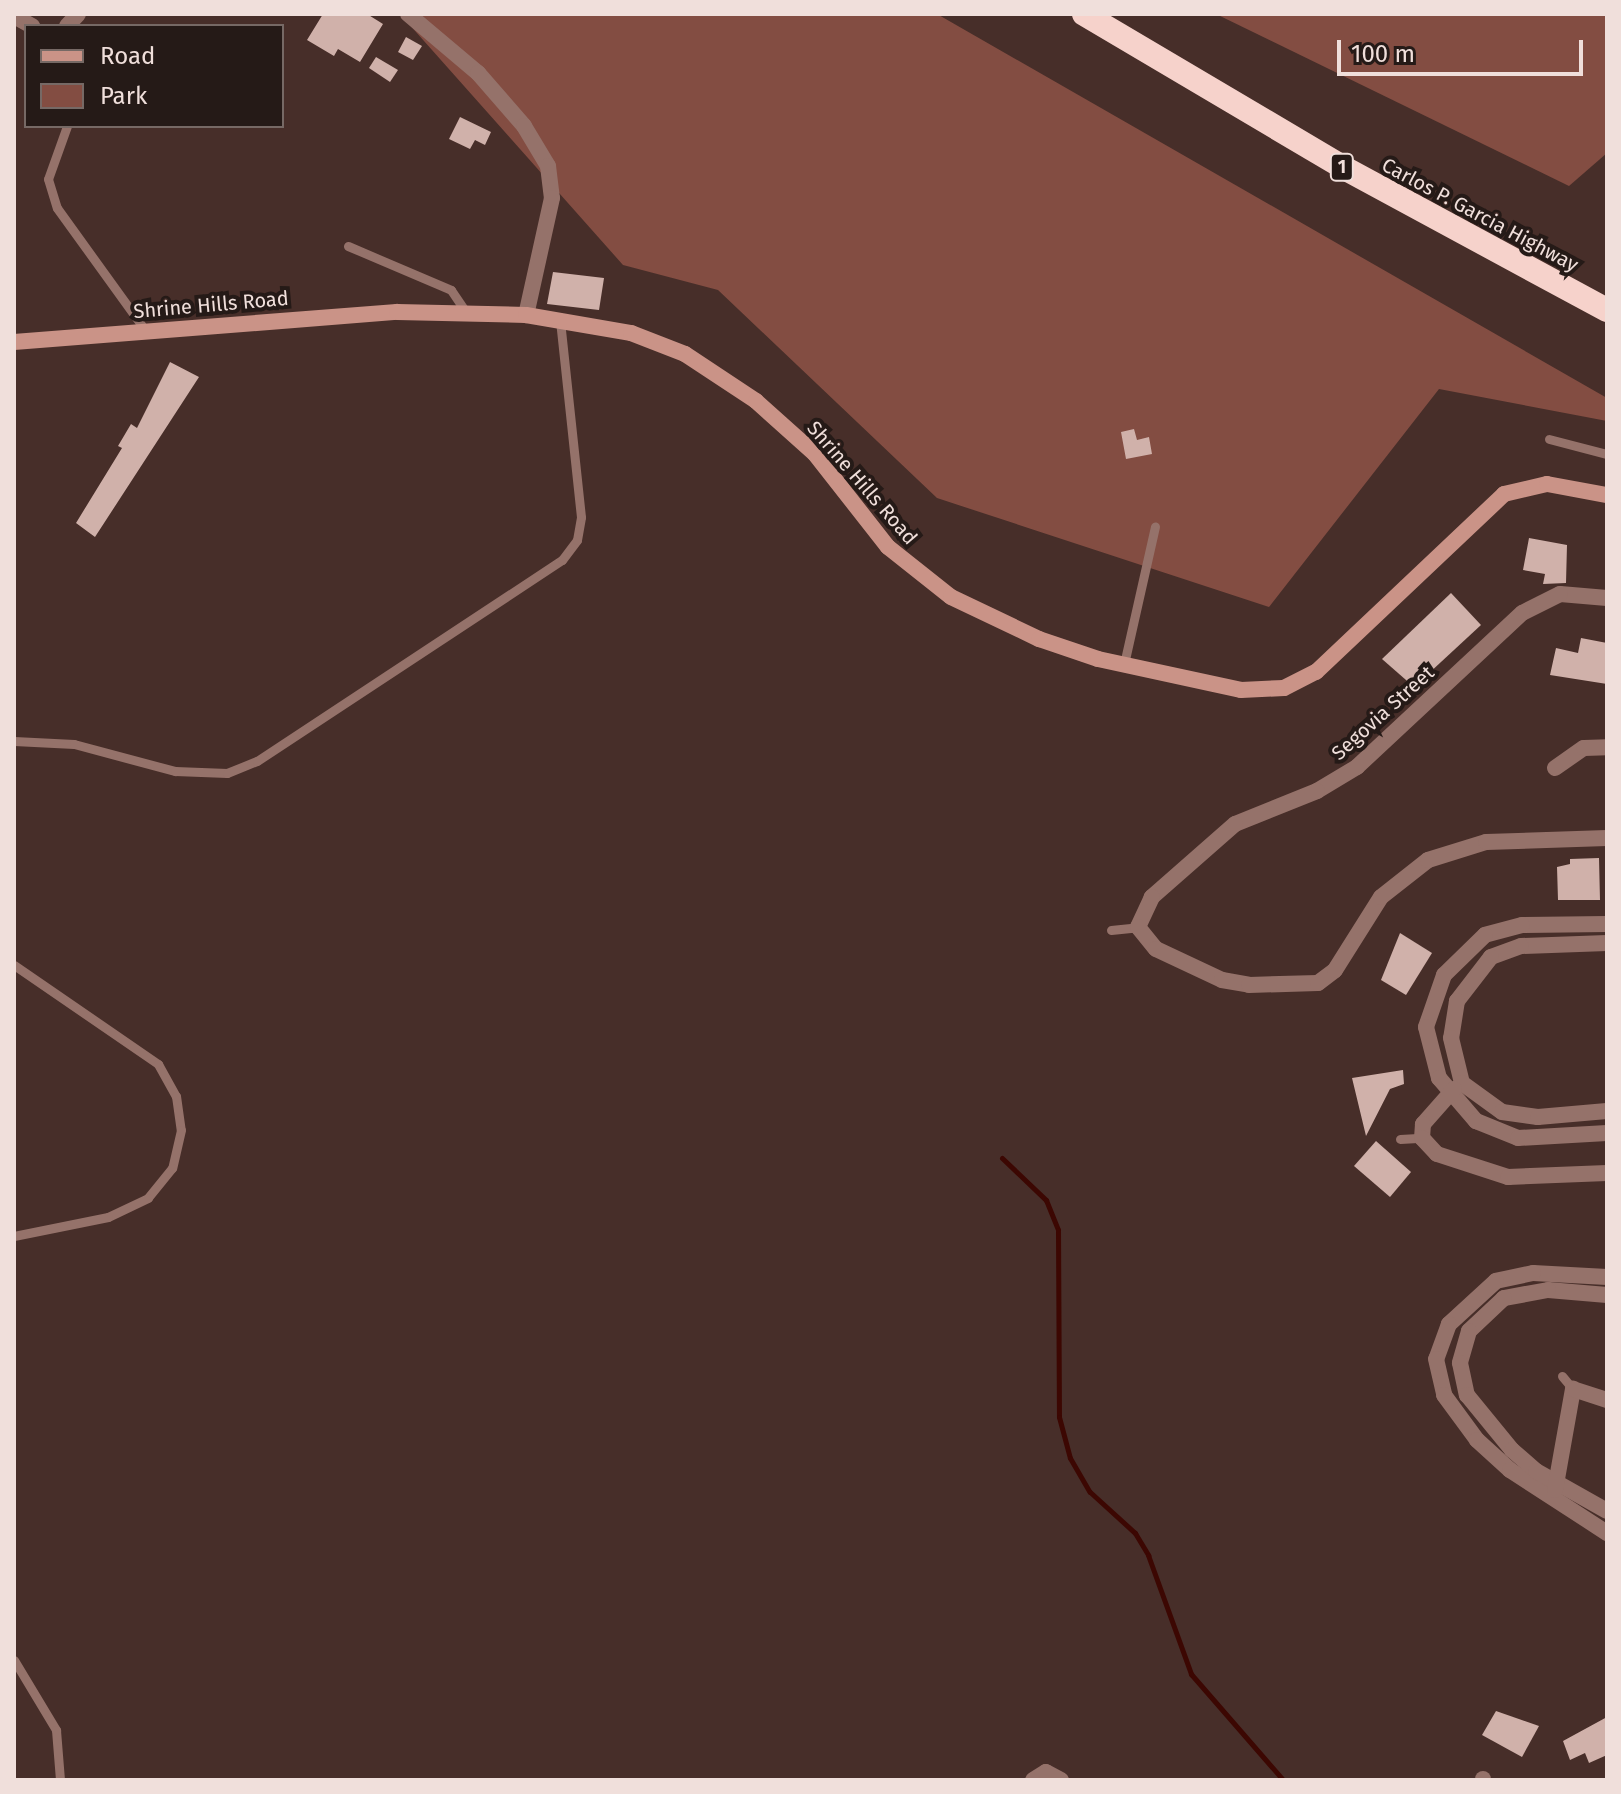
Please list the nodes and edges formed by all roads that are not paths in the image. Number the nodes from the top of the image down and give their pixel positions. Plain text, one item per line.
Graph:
1 (408, 14) edge
2 (1084, 14) edge
3 (66, 128) edge
4 (348, 246) dead end
5 (1607, 310) edge
6 (466, 312) junction
7 (526, 315) junction
8 (560, 319) junction
9 (145, 330) junction
10 (14, 342) edge
11 (1549, 439) dead end
12 (1607, 454) edge
13 (1607, 495) edge
14 (1155, 526) dead end
15 (1607, 598) edge
16 (1124, 664) junction
17 (14, 741) edge
18 (1607, 747) edge
19 (1555, 768) dead end
20 (1607, 838) edge
21 (1588, 924) junction
22 (1607, 924) edge
23 (1138, 927) junction
24 (1111, 930) dead end
25 (1607, 943) edge
26 (1589, 944) junction
27 (14, 965) edge
28 (1462, 1083) junction
29 (1449, 1094) junction
30 (1607, 1111) edge
31 (1607, 1133) edge
32 (1422, 1138) junction
33 (1400, 1139) dead end
34 (1607, 1173) edge
35 (14, 1236) edge
36 (1607, 1277) edge
37 (1607, 1295) edge
38 (1440, 1341) junction
39 (1463, 1347) junction
40 (1607, 1400) edge
41 (1555, 1491) junction
42 (1607, 1511) edge
43 (1607, 1533) edge
44 (14, 1660) edge
45 (1056, 1776) edge
46 (60, 1780) edge
47 (1033, 1780) edge

1 - 7 street
2 - 5 highway, Carlos P. Garcia Highway / 1
3 - 9 lane
4 - 6 lane
6 - 7 street, Shrine Hills Road
6 - 9 street, Shrine Hills Road
7 - 8 street, Shrine Hills Road
8 - 16 street, Shrine Hills Road
8 - 17 lane
9 - 10 street, Shrine Hills Road
11 - 12 lane
13 - 16 street, Shrine Hills Road
14 - 16 lane
15 - 23 street, Segovia Street
18 - 19 street
20 - 23 street
21 - 22 street
21 - 26 street
21 - 29 street
23 - 24 lane
25 - 26 street
26 - 28 street
27 - 35 lane
28 - 29 street
28 - 30 street
29 - 31 street
29 - 32 street
32 - 33 lane
32 - 34 street
36 - 38 street
37 - 39 street
38 - 39 street
38 - 41 street
39 - 41 street
40 - 41 street
41 - 42 street
41 - 43 street
44 - 46 lane
45 - 47 street

